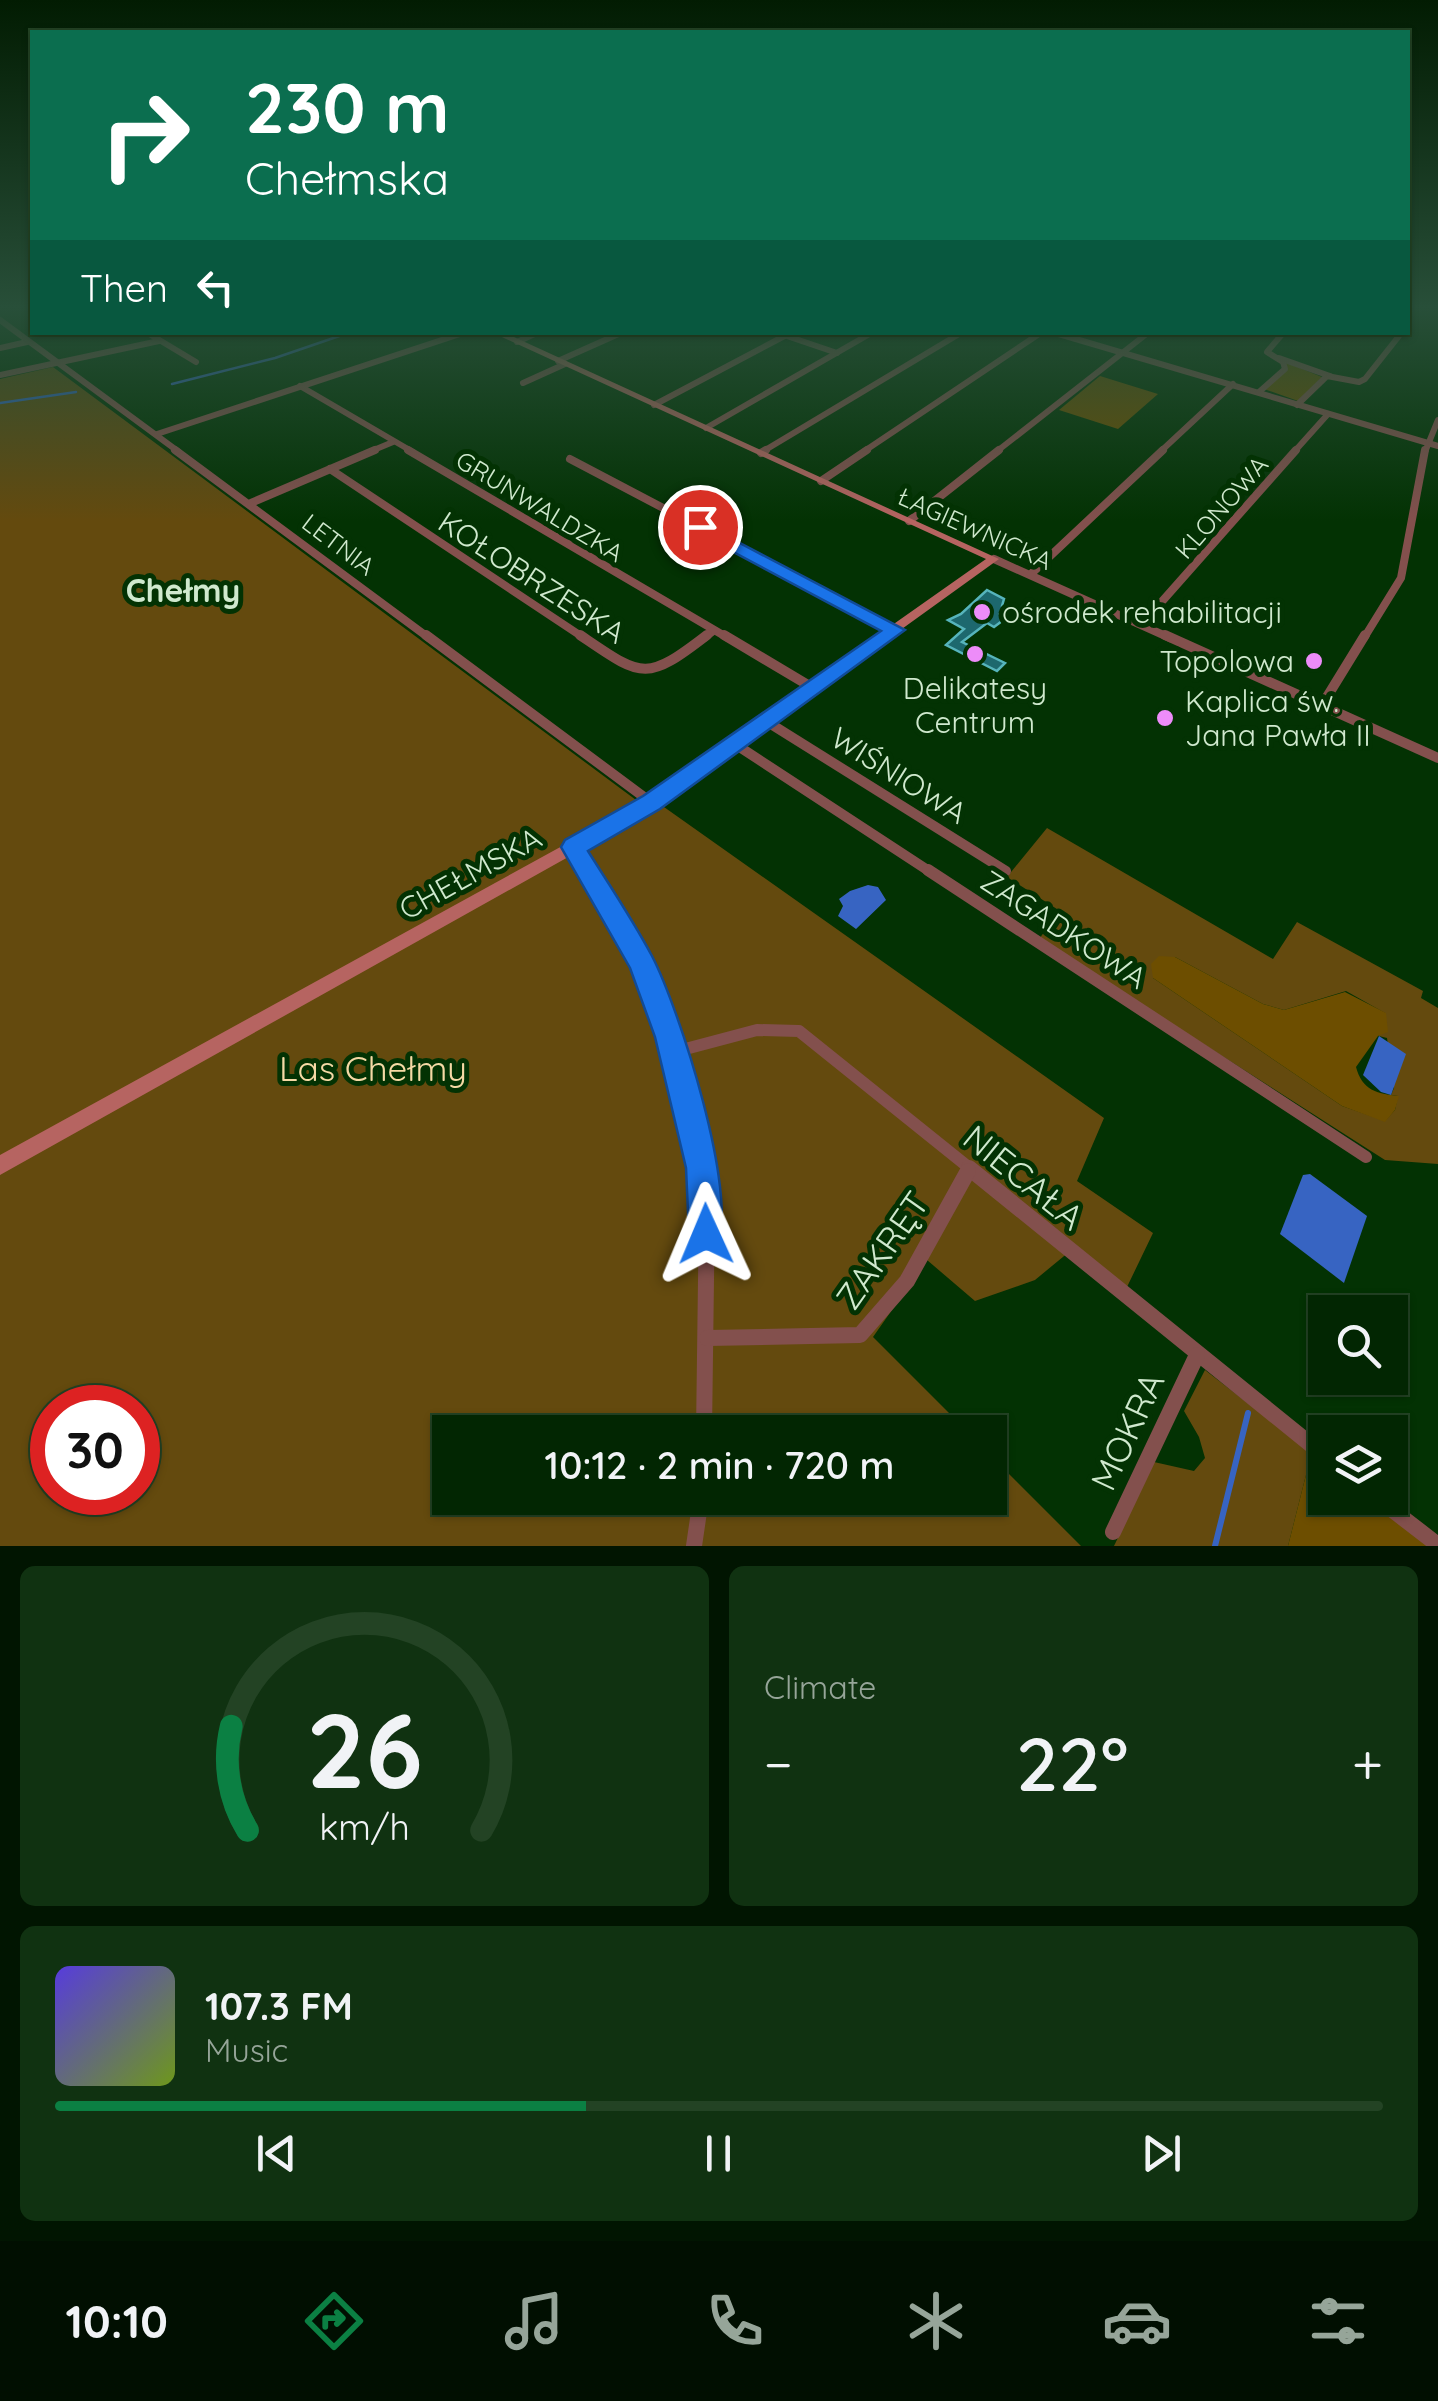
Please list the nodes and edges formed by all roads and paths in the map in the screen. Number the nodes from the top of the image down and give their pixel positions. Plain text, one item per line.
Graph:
1 (75, 377) edge
2 (327, 377) edge
3 (533, 377) edge
4 (593, 377) edge
5 (707, 377) edge
6 (797, 377) edge
7 (888, 377) edge
8 (975, 377) edge
9 (1093, 377) edge
10 (1208, 377) edge
11 (1276, 377) edge
12 (1329, 377) edge
13 (1337, 377) edge
14 (1365, 377) edge
15 (523, 382) dead end
16 (1232, 384) junction
17 (300, 386) junction
18 (1259, 392) junction
19 (1297, 404) junction
20 (654, 405) junction
21 (1328, 414) junction
22 (1438, 420) edge
23 (706, 428) junction
24 (157, 434) junction
25 (393, 442) junction
26 (1426, 443) junction
27 (1438, 446) edge
28 (761, 453) junction
29 (570, 459) dead end
30 (330, 470) junction
31 (821, 480) junction
32 (251, 504) junction
33 (909, 521) junction
34 (994, 559) junction
35 (1030, 574) junction
36 (1142, 624) junction
37 (895, 630) junction
38 (713, 631) junction
39 (812, 688) junction
40 (1322, 705) junction
41 (766, 721) junction
42 (735, 744) junction
43 (1438, 758) edge
44 (652, 803) junction
45 (574, 847) junction
46 (1006, 871) dead end
47 (674, 1052) junction
48 (1366, 1157) dead end
49 (0, 1166) edge
50 (968, 1171) junction
51 (707, 1338) junction
52 (1196, 1355) junction
53 (705, 1415) edge
54 (1308, 1443) edge
55 (698, 1515) edge
56 (1400, 1515) edge
57 (1113, 1532) dead end
58 (1438, 1545) edge
59 (694, 1546) edge

1 - 24 street, LETNIA
2 - 17 street
3 - 15 street
4 - 20 street, ŁAGIEWNICKA
5 - 20 street
6 - 23 street
7 - 28 street
8 - 31 street
9 - 33 street
10 - 16 street
11 - 18 street
12 - 19 street
13 - 14 street
16 - 18 street
16 - 35 street
17 - 24 street
17 - 25 street, GRUNWALDZKA
18 - 19 street
19 - 21 street
20 - 23 street, ŁAGIEWNICKA
21 - 26 street
21 - 36 street, KLONOWA
22 - 26 street
23 - 28 street, ŁAGIEWNICKA
24 - 32 street, LETNIA
25 - 30 street
25 - 38 street, GRUNWALDZKA
26 - 27 street
26 - 40 street
28 - 31 street, ŁAGIEWNICKA
29 - 37 street
30 - 32 street
30 - 38 street, KOŁOBRZESKA
31 - 33 street, ŁAGIEWNICKA
32 - 44 street, LETNIA
33 - 34 street, ŁAGIEWNICKA
34 - 35 street, ŁAGIEWNICKA
34 - 37 street, CHEŁMSKA
35 - 36 street, ŁAGIEWNICKA
36 - 40 street, ŁAGIEWNICKA
37 - 39 street, CHEŁMSKA
38 - 39 street, GRUNWALDZKA
39 - 41 street, CHEŁMSKA
40 - 43 street, ŁAGIEWNICKA
41 - 42 street, CHEŁMSKA
41 - 46 street, WIŚNIOWA
42 - 44 street, CHEŁMSKA
42 - 48 street, ZAGADKOWA
44 - 45 street, CHEŁMSKA
45 - 47 street
45 - 49 street, CHEŁMSKA
47 - 50 street, NIECAŁA
47 - 51 street
50 - 51 street, ZAKRĘT
50 - 52 street, NIECAŁA
51 - 53 street
52 - 54 street, NIECAŁA
52 - 57 street, MOKRA
55 - 59 street
56 - 58 street

